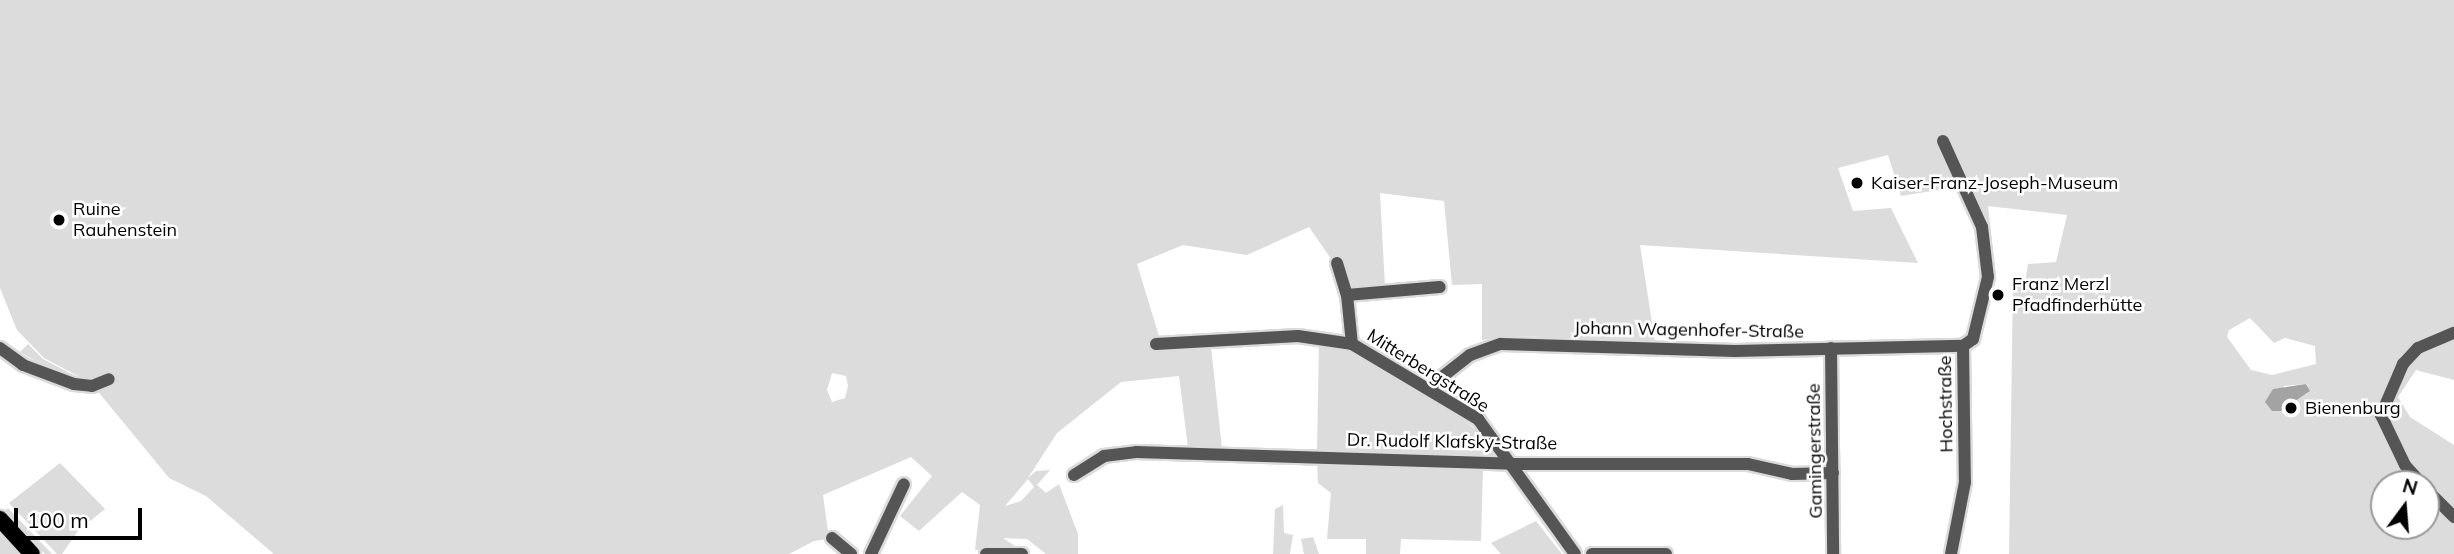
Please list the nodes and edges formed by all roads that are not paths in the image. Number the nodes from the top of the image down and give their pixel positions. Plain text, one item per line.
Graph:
1 (1942, 141) dead end
2 (1337, 263) dead end
3 (1440, 288) dead end
4 (1347, 295) junction
5 (2454, 333) edge
6 (1156, 344) dead end
7 (1352, 344) junction
8 (1963, 346) junction
9 (0, 348) edge
10 (1831, 348) junction
11 (109, 379) dead end
12 (1428, 387) junction
13 (1513, 464) junction
14 (2409, 470) edge
15 (1833, 473) junction
16 (1074, 475) dead end
17 (904, 484) dead end
18 (2440, 504) edge
19 (2454, 517) edge
20 (0, 519) edge
21 (832, 538) dead end
22 (32, 554) edge
23 (851, 554) edge
24 (871, 554) edge
25 (986, 554) edge
26 (1022, 554) edge
27 (1575, 554) edge
28 (1592, 554) edge
29 (1666, 554) edge
30 (1833, 554) edge
31 (1951, 554) edge

1 - 8 street, Hochstraße
2 - 4 street
3 - 4 street
4 - 7 street
5 - 14 street
6 - 7 street, Mitterbergstraße
7 - 12 street, Mitterbergstraße
8 - 10 street, Johann Wagenhofer-Straße
8 - 31 street, Hochstraße
9 - 11 street
10 - 12 street, Johann Wagenhofer-Straße
10 - 15 street, Gamingerstraße
12 - 13 street, Mitterbergstraße
13 - 15 street, Dr. Rudolf Klafsky-Straße
13 - 16 street, Dr. Rudolf Klafsky-Straße
13 - 27 street, Mitterbergstraße
15 - 30 street, Gamingerstraße
17 - 24 street
18 - 19 street
20 - 22 main road
21 - 23 street
25 - 26 street
28 - 29 street

